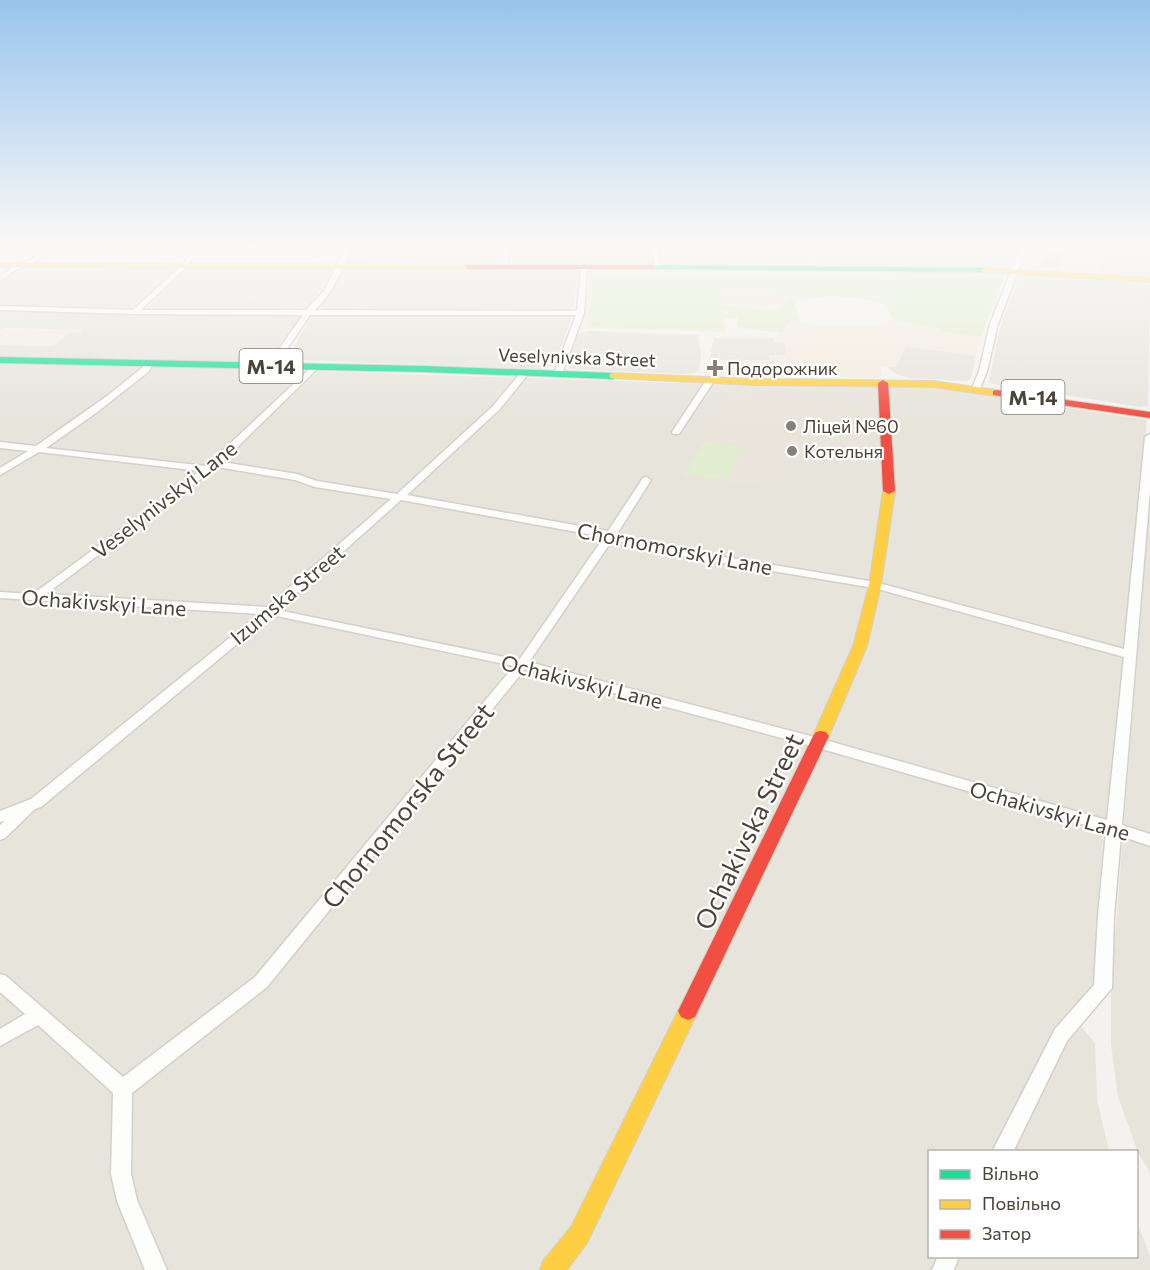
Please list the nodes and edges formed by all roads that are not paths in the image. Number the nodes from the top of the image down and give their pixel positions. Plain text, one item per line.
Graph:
1 (144, 303) edge
2 (318, 303) edge
3 (581, 303) edge
4 (1001, 303) edge
5 (0, 309) edge
6 (135, 312) junction
7 (308, 312) junction
8 (580, 313) junction
9 (0, 360) edge
10 (150, 363) junction
11 (271, 366) junction
12 (314, 367) junction
13 (525, 373) junction
14 (558, 374) junction
15 (710, 381) junction
16 (883, 383) junction
17 (976, 389) junction
18 (1150, 415) edge
19 (676, 432) dead end
20 (1150, 437) edge
21 (0, 446) edge
22 (40, 449) junction
23 (212, 466) junction
24 (0, 472) edge
25 (646, 480) dead end
26 (400, 496) junction
27 (611, 535) junction
28 (875, 585) junction
29 (0, 595) edge
30 (34, 598) junction
31 (268, 611) junction
32 (1131, 655) junction
33 (522, 664) junction
34 (818, 743) junction
35 (36, 803) junction
36 (0, 817) edge
37 (1115, 828) junction
38 (0, 834) edge
39 (1150, 840) edge
40 (0, 981) edge
41 (39, 1016) junction
42 (0, 1038) edge
43 (123, 1089) junction
44 (1003, 1150) edge
45 (156, 1270) edge
46 (552, 1270) edge

1 - 6 street
2 - 7 street
3 - 8 street
4 - 17 street
5 - 6 street
6 - 7 street
7 - 8 street
7 - 11 street
8 - 14 street
9 - 10 main road, Veselynivska Street / М-14
10 - 11 main road, Veselynivska Street / М-14
10 - 22 street
11 - 12 main road, Veselynivska Street / М-14
12 - 13 main road, Veselynivska Street / М-14
12 - 23 street, Veselynivskyi Lane
13 - 14 main road, Veselynivska Street / М-14
13 - 26 street, Izumska Street
14 - 15 main road, Veselynivska Street / М-14
15 - 16 main road, Veselynivska Street / М-14
15 - 19 street
16 - 17 main road, Veselynivska Street / М-14
16 - 28 main road, Ochakivska Street
17 - 18 main road, Veselynivska Street / М-14
20 - 32 street
21 - 22 street, Chornomorskyi Lane
22 - 23 street, Chornomorskyi Lane
22 - 24 street
23 - 26 street, Chornomorskyi Lane
23 - 30 street, Veselynivskyi Lane
25 - 27 street, Chornomorska Street
26 - 27 street, Chornomorskyi Lane
26 - 31 street, Izumska Street
27 - 28 street, Chornomorskyi Lane
27 - 33 street, Chornomorska Street
28 - 32 street, Chornomorskyi Lane
28 - 34 main road, Ochakivska Street
29 - 30 street, Ochakivskyi Lane
30 - 31 street, Ochakivskyi Lane
31 - 33 street, Ochakivskyi Lane
31 - 35 street, Izumska Street
32 - 37 street
33 - 34 street, Ochakivskyi Lane
33 - 43 street, Chornomorska Street
34 - 37 street, Ochakivskyi Lane
34 - 46 main road, Ochakivska Street
35 - 36 street, Izumska Street
35 - 38 street, Izumska Street
37 - 39 street, Ochakivskyi Lane
37 - 44 street
40 - 41 street
41 - 42 street
41 - 43 street
43 - 45 street

